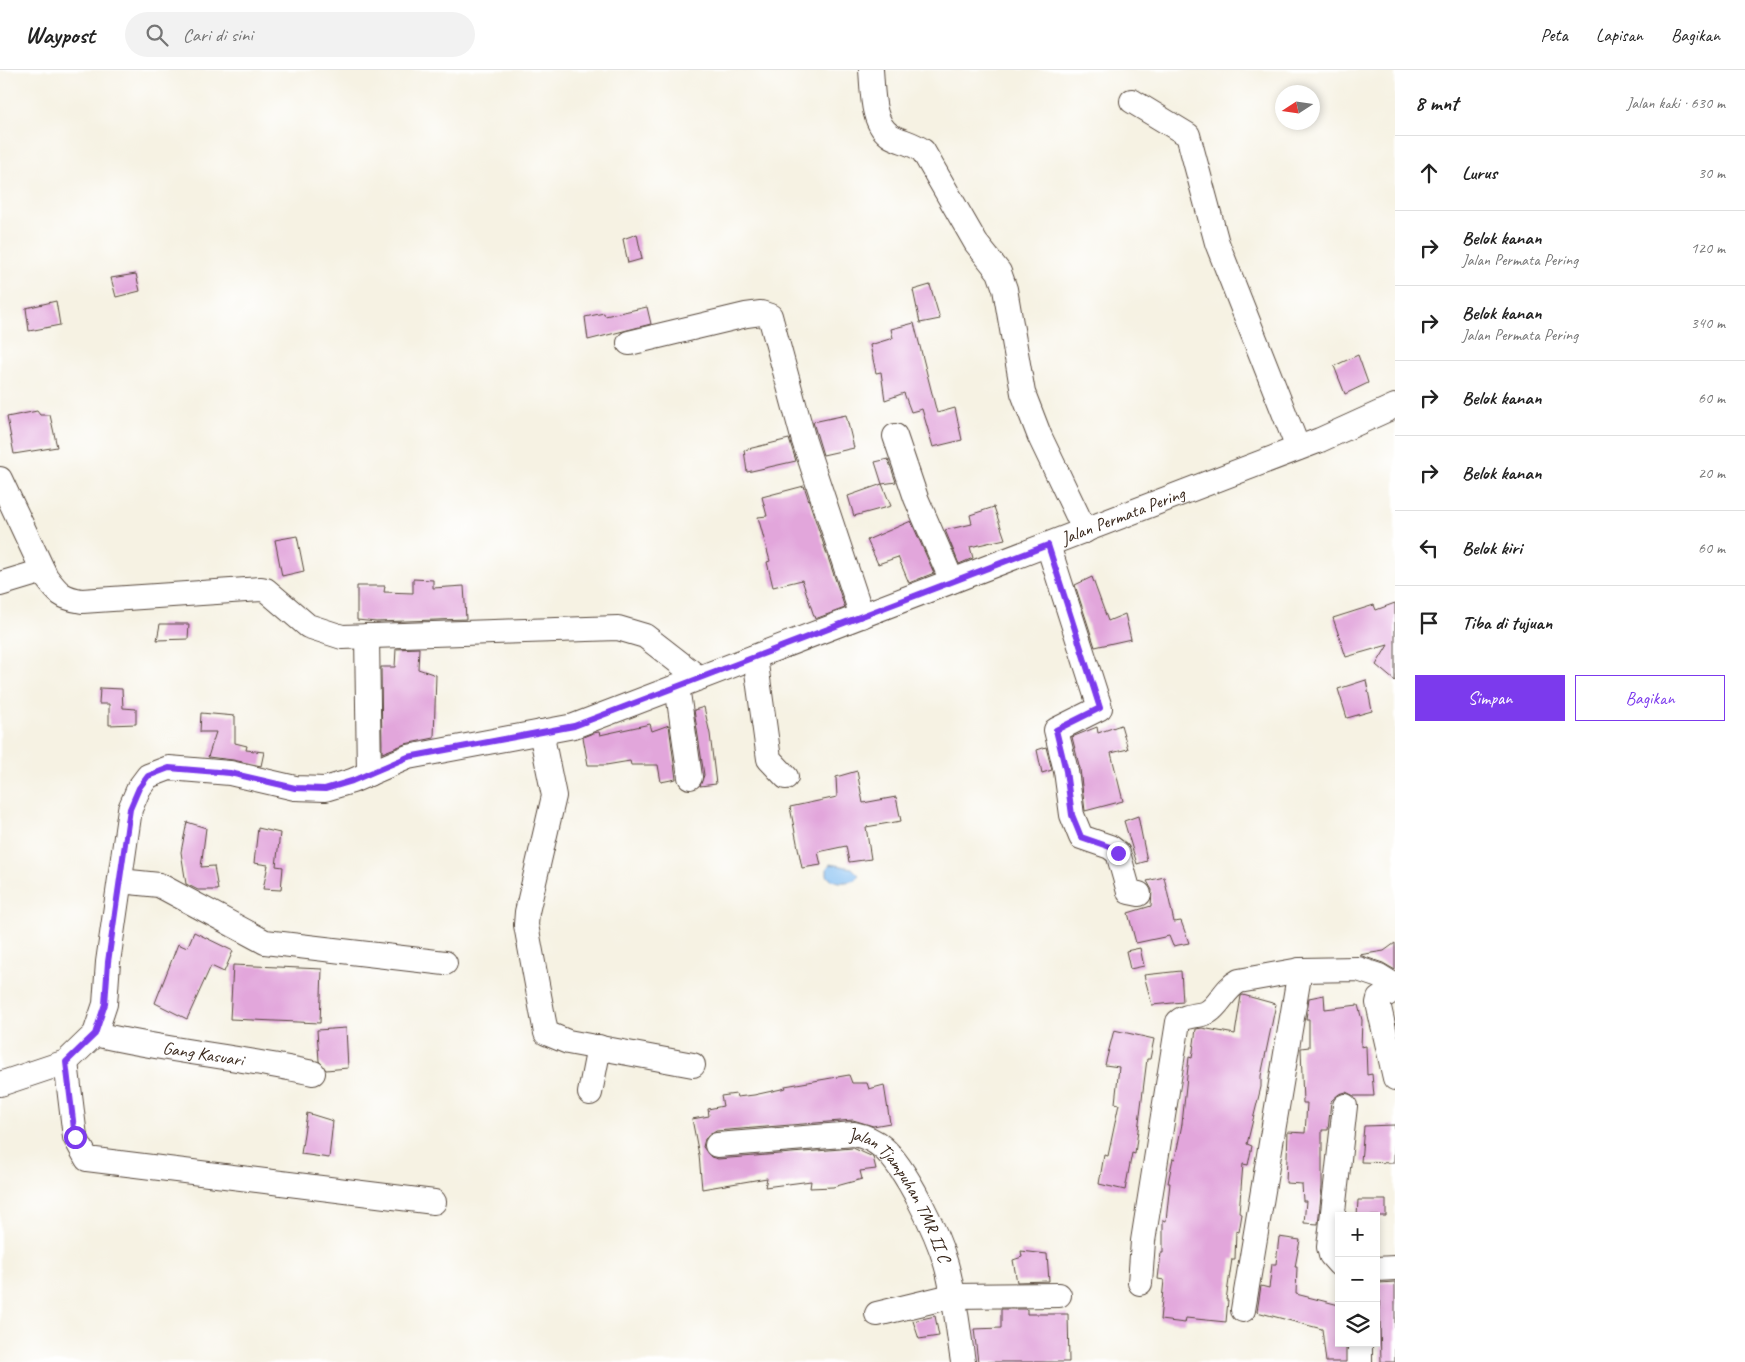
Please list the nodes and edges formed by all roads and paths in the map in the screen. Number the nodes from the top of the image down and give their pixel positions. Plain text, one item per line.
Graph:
1 (871, 70) edge
2 (1132, 101) dead end
3 (629, 343) dead end
4 (1395, 406) edge
5 (895, 436) dead end
6 (1298, 448) junction
7 (0, 479) edge
8 (1085, 530) junction
9 (1048, 545) junction
10 (42, 571) junction
11 (952, 582) junction
12 (0, 584) edge
13 (862, 616) junction
14 (367, 636) junction
15 (755, 658) junction
16 (699, 678) junction
17 (677, 686) junction
18 (541, 732) junction
19 (369, 774) junction
20 (690, 777) dead end
21 (786, 777) dead end
22 (120, 880) junction
23 (1139, 894) dead end
24 (445, 963) dead end
25 (1300, 970) junction
26 (1395, 988) edge
27 (95, 1034) junction
28 (599, 1046) junction
29 (66, 1062) junction
30 (693, 1064) dead end
31 (313, 1073) dead end
32 (1395, 1078) edge
33 (0, 1084) edge
34 (590, 1093) dead end
35 (1344, 1106) dead end
36 (717, 1145) dead end
37 (434, 1202) dead end
38 (1335, 1259) edge
39 (1395, 1268) edge
40 (1380, 1269) edge
41 (1140, 1283) dead end
42 (1059, 1295) dead end
43 (952, 1296) junction
44 (1243, 1310) dead end
45 (877, 1314) dead end
46 (1360, 1347) edge
47 (963, 1362) edge
48 (1360, 1362) edge

1 - 8 street
2 - 6 street
3 - 13 street
4 - 6 street, Jalan Permata Pering
5 - 11 street
6 - 8 street, Jalan Permata Pering
7 - 10 street
8 - 9 street, Jalan Permata Pering
9 - 11 street, Jalan Permata Pering
9 - 23 street
10 - 12 street
10 - 14 street
11 - 13 street, Jalan Permata Pering
13 - 15 street, Jalan Permata Pering
14 - 16 street
14 - 19 street
15 - 16 street, Jalan Permata Pering
15 - 21 street
16 - 17 street, Jalan Permata Pering
17 - 18 street, Jalan Permata Pering
17 - 20 street
18 - 19 street, Jalan Permata Pering
18 - 28 street
19 - 22 street, Jalan Permata Pering
22 - 24 street
22 - 27 street, Jalan Permata Pering
25 - 26 street
25 - 41 street
25 - 44 street
26 - 32 street
27 - 29 street, Jalan Permata Pering
27 - 31 street, Gang Kasuari
28 - 30 street
28 - 34 street
29 - 33 street, Jalan Permata Pering
29 - 37 street
35 - 38 street
36 - 43 street, Jalan Tjampuhan TMR II C
39 - 40 street
42 - 43 street
43 - 45 street
43 - 47 street, Jalan Tjampuhan TMR II C
46 - 48 street

